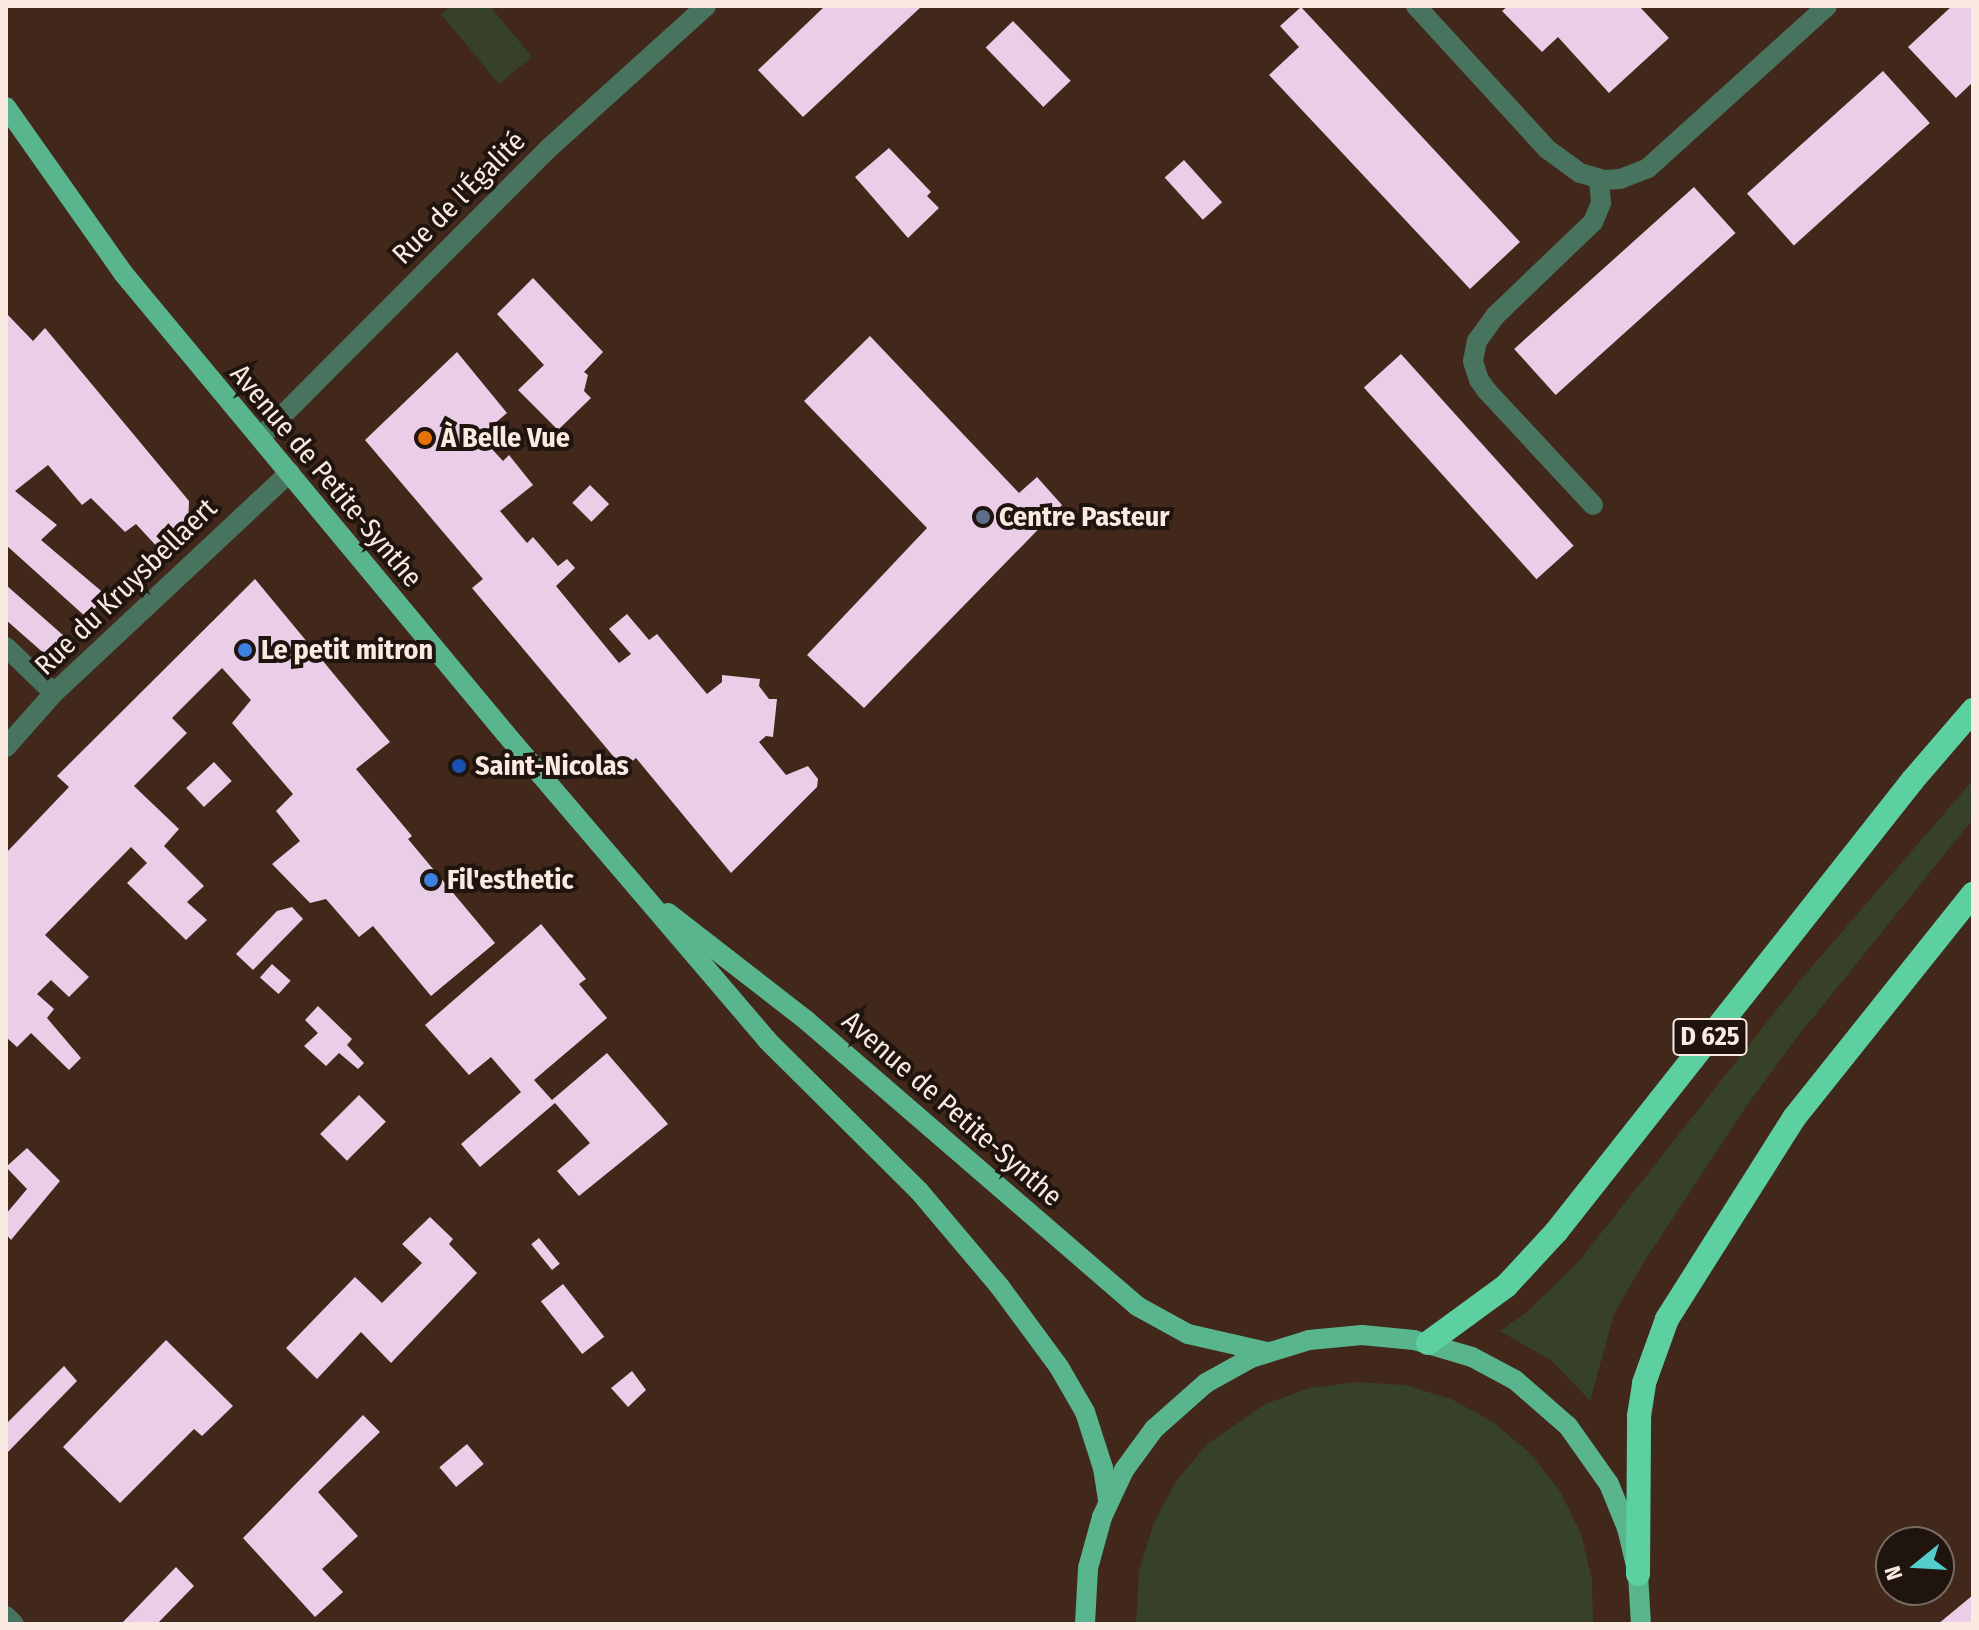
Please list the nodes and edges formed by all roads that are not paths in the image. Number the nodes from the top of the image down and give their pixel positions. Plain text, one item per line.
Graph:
1 (706, 6) edge
2 (1416, 6) edge
3 (1827, 6) edge
4 (6, 107) edge
5 (1599, 179) junction
6 (260, 438) junction
7 (290, 472) junction
8 (1593, 505) dead end
9 (6, 647) edge
10 (54, 693) junction
11 (1973, 710) edge
12 (6, 747) edge
13 (620, 867) junction
14 (1973, 894) edge
15 (1428, 1343) junction
16 (1267, 1352) junction
17 (1108, 1501) junction
18 (1638, 1574) junction
19 (6, 1616) edge
20 (14, 1624) edge
21 (1085, 1624) edge
22 (1641, 1624) edge

1 - 6 street, Rue de l'Égalité
2 - 5 street
3 - 5 street
4 - 6 main road, Avenue de Petite-Synthe
5 - 8 street
6 - 7 main road, Avenue de Petite-Synthe
7 - 10 street, Rue du Kruysbellaert
7 - 13 main road, Avenue de Petite-Synthe
9 - 10 street
10 - 12 street, Rue du Kruysbellaert
11 - 15 highway, D 625
13 - 16 main road, Avenue de Petite-Synthe
13 - 17 main road, Avenue de Petite-Synthe
14 - 18 highway
15 - 16 main road
15 - 18 main road
16 - 17 main road
17 - 21 main road
18 - 22 main road
19 - 20 street

